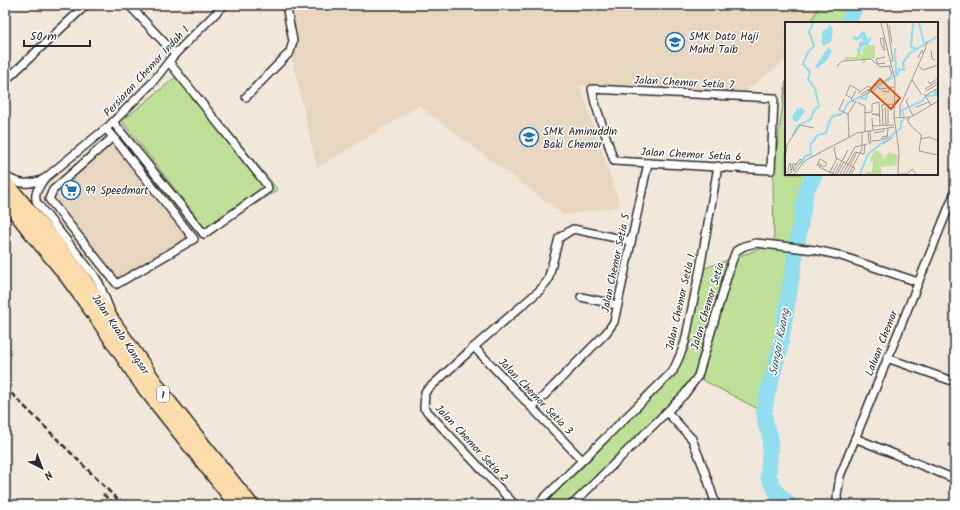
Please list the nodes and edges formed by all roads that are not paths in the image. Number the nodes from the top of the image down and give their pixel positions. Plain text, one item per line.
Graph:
1 (86, 5) edge
2 (129, 5) edge
3 (224, 5) edge
4 (286, 5) edge
5 (175, 54) junction
6 (169, 62) junction
7 (5, 81) edge
8 (592, 89) joint
9 (246, 97) dead end
10 (774, 98) joint
11 (113, 122) junction
12 (106, 129) junction
13 (112, 137) junction
14 (648, 163) junction
15 (718, 166) junction
16 (5, 176) edge
17 (44, 179) junction
18 (5, 182) edge
19 (53, 190) junction
20 (955, 192) edge
21 (5, 199) edge
22 (631, 241) junction
23 (918, 282) junction
24 (581, 297) dead end
25 (618, 305) junction
26 (114, 323) junction
27 (474, 347) junction
28 (887, 358) junction
29 (955, 382) edge
30 (532, 408) junction
31 (667, 412) junction
32 (855, 438) junction
33 (582, 460) junction
34 (955, 479) edge
35 (237, 505) edge
36 (251, 505) edge
37 (515, 505) edge
38 (537, 505) edge
39 (572, 505) edge
40 (716, 505) edge
41 (838, 505) edge

1 - 7 street
2 - 5 street
3 - 5 street, Persiaran Chemor Indah 1
4 - 9 street
5 - 6 street, Persiaran Chemor Indah 1
6 - 11 street, Persiaran Chemor Indah 1
6 - 11 street
8 - 10 street, Jalan Chemor Setia 7
8 - 14 street, Jalan Chemor Setia 6
10 - 15 street, Jalan Chemor Setia 6
11 - 12 street, Persiaran Chemor Indah 1
12 - 13 street
12 - 17 street, Persiaran Chemor Indah 1
13 - 19 street
13 - 19 street
14 - 15 street, Jalan Chemor Setia 6
14 - 22 street, Jalan Chemor Setia 5
15 - 33 street, Jalan Chemor Setia 1
16 - 17 street
17 - 19 street
17 - 26 street
18 - 26 highway, Jalan Kuala Kangsar / 1
20 - 23 street, Laluan Chemor
21 - 35 highway, Jalan Kuala Kangsar / 1
22 - 25 street, Jalan Chemor Setia 5
22 - 27 street
23 - 28 street, Laluan Chemor
23 - 31 street, Jalan Chemor Setia
24 - 25 street
25 - 30 street, Jalan Chemor Setia 5
26 - 36 highway, Jalan Kuala Kangsar / 1
27 - 30 street, Jalan Chemor Setia 3
27 - 37 street, Jalan Chemor Setia 2
28 - 29 street
28 - 32 street, Laluan Chemor
30 - 33 street, Jalan Chemor Setia 3
31 - 39 street, Jalan Chemor Setia
31 - 40 street
32 - 34 street
32 - 41 street, Laluan Chemor
33 - 38 street, Jalan Chemor Setia 1

